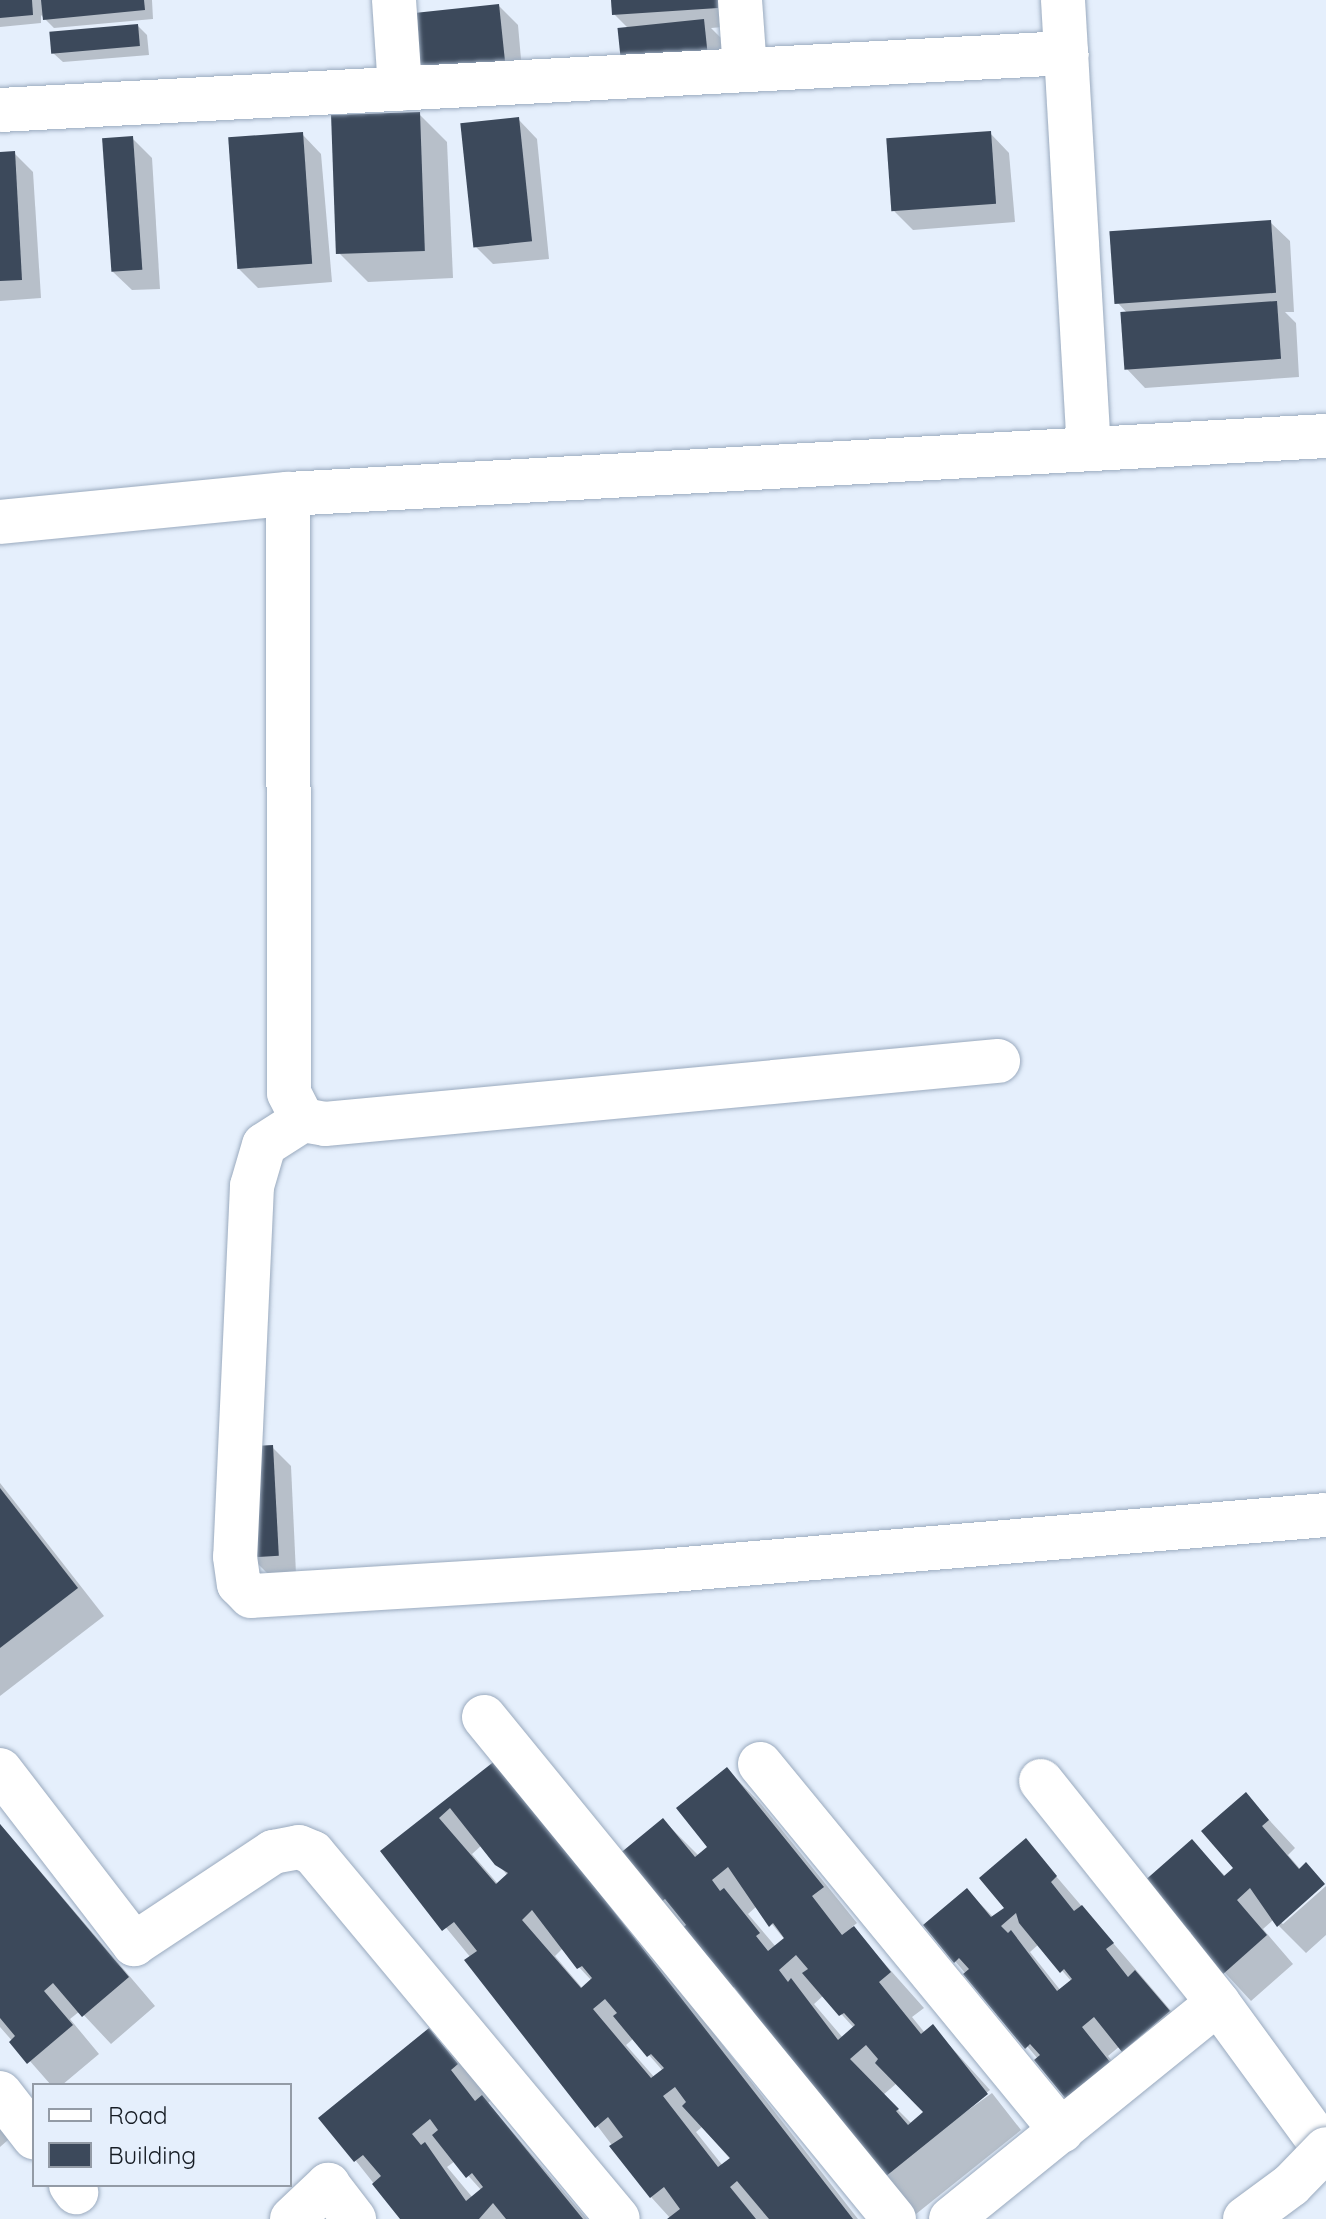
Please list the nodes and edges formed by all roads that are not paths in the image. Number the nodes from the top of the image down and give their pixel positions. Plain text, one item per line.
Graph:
1 (394, 0) edge
2 (740, 0) edge
3 (1063, 0) edge
4 (1066, 53) junction
5 (745, 70) junction
6 (400, 89) junction
7 (0, 110) edge
8 (1326, 436) edge
9 (1089, 448) junction
10 (288, 494) junction
11 (0, 522) edge
12 (998, 1061) dead end
13 (303, 1120) junction
14 (1326, 1515) edge
15 (484, 1717) dead end
16 (760, 1764) dead end
17 (0, 1770) edge
18 (1041, 1781) dead end
19 (1218, 2003) junction
20 (0, 2093) edge
21 (1061, 2131) junction
22 (32, 2134) edge
23 (1326, 2150) edge
24 (292, 2219) edge
25 (354, 2219) edge
26 (618, 2219) edge
27 (894, 2219) edge
28 (951, 2219) edge
29 (1245, 2219) edge

1 - 6 street
2 - 5 street
3 - 4 street
4 - 5 street
4 - 9 street
5 - 6 street
6 - 7 street
8 - 9 street
9 - 10 street
10 - 11 street
10 - 13 street
12 - 13 street
13 - 14 street
15 - 27 street
16 - 21 street
17 - 26 street
18 - 19 street
19 - 21 street
19 - 23 street
20 - 22 street
21 - 28 street
23 - 29 street, bridge
24 - 25 street

